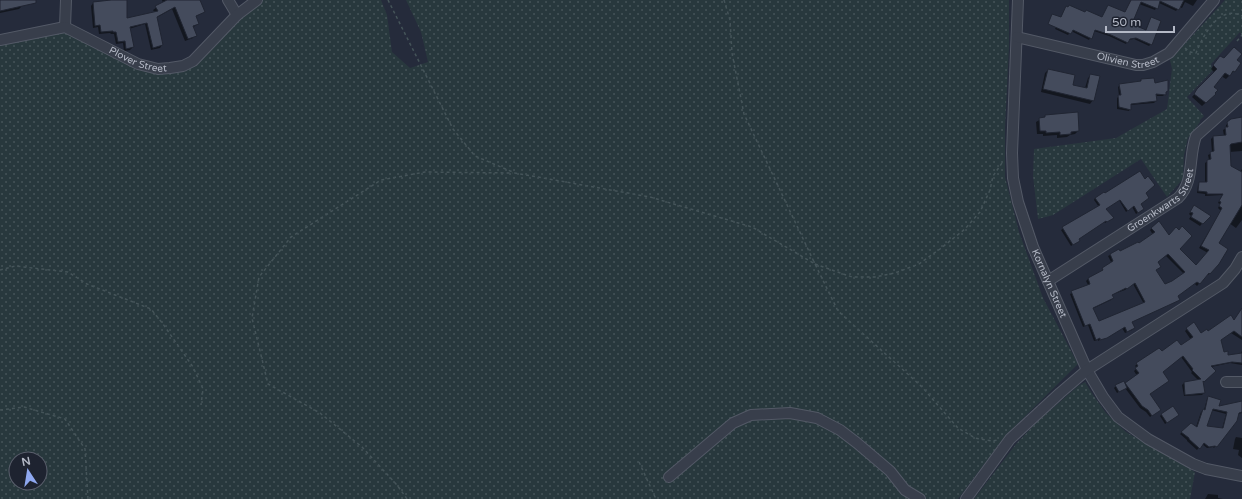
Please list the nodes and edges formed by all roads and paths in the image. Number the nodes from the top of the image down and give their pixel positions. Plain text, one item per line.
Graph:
1 (66, 0) edge
2 (228, 0) edge
3 (257, 0) edge
4 (388, 0) edge
5 (724, 0) edge
6 (1018, 0) edge
7 (1214, 0) edge
8 (237, 15) junction
9 (1242, 16) edge
10 (65, 27) junction
11 (1242, 35) edge
12 (1017, 37) junction
13 (0, 40) edge
14 (1237, 41) dead end
15 (1179, 42) junction
16 (1242, 95) edge
17 (1012, 153) junction
18 (515, 173) junction
19 (1242, 257) edge
20 (816, 264) junction
21 (0, 270) edge
22 (1048, 280) junction
23 (1087, 370) junction
24 (1226, 382) dead end
25 (1242, 382) edge
26 (201, 405) dead end
27 (0, 410) edge
28 (1010, 439) junction
29 (639, 462) dead end
30 (1242, 476) edge
31 (669, 477) dead end
32 (88, 499) edge
33 (407, 499) edge
34 (656, 499) edge
35 (920, 499) edge
36 (966, 499) edge

1 - 10 street
2 - 8 street
3 - 8 street, Plover Street
4 - 18 path
5 - 20 path
6 - 12 street, Kornalyn Street
7 - 15 street, Olivien Street
8 - 10 street, Plover Street
9 - 15 path
10 - 13 street
11 - 14 path
12 - 15 street, Olivien Street
12 - 17 street, Kornalyn Street
16 - 22 street, Groenkwarts Street
17 - 20 path
17 - 22 street, Kornalyn Street
18 - 20 path
18 - 33 path
19 - 23 street
20 - 28 path
21 - 26 path
22 - 23 street, Kornalyn Street
23 - 28 street
23 - 30 street, Kornalyn Street
24 - 25 street
27 - 32 path
28 - 36 street
29 - 34 path
31 - 35 street

